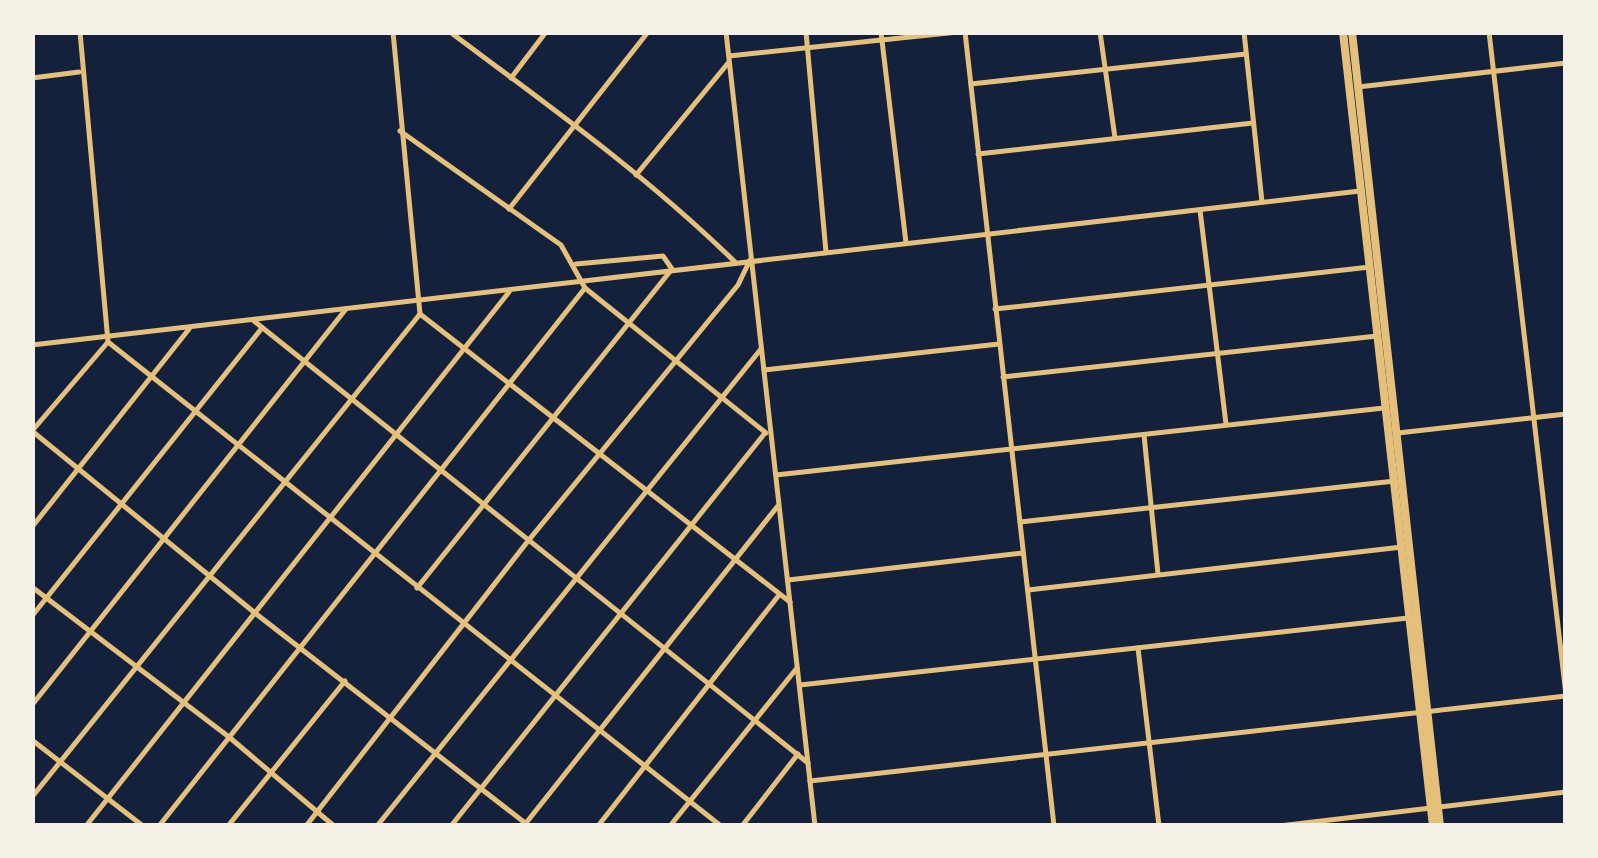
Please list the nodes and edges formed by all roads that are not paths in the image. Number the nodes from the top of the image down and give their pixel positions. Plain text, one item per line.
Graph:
1 (80, 32) edge
2 (393, 32) edge
3 (450, 32) edge
4 (546, 32) edge
5 (648, 32) edge
6 (726, 32) edge
7 (806, 32) edge
8 (962, 32) edge
9 (1100, 32) edge
10 (1244, 32) edge
11 (1344, 32) edge
12 (1352, 32) edge
13 (1489, 32) edge
14 (882, 36) edge
15 (808, 47) junction
16 (1246, 54) junction
17 (729, 59) junction
18 (1566, 63) edge
19 (1104, 70) junction
20 (1493, 70) junction
21 (80, 72) junction
22 (32, 78) edge
23 (511, 78) junction
24 (970, 84) junction
25 (1354, 87) junction
26 (1253, 123) junction
27 (578, 126) junction
28 (400, 131) junction
29 (1115, 139) junction
30 (978, 154) junction
31 (636, 175) junction
32 (1365, 191) junction
33 (1262, 202) junction
34 (509, 210) junction
35 (1200, 210) junction
36 (987, 234) junction
37 (906, 243) junction
38 (826, 252) junction
39 (752, 260) junction
40 (735, 262) junction
41 (574, 264) junction
42 (1374, 266) junction
43 (672, 269) junction
44 (1210, 283) junction
45 (583, 284) junction
46 (509, 292) junction
47 (418, 302) junction
48 (995, 309) junction
49 (346, 310) junction
50 (420, 314) junction
51 (254, 322) junction
52 (630, 324) junction
53 (262, 328) junction
54 (189, 329) junction
55 (1378, 336) junction
56 (108, 340) junction
57 (999, 344) junction
58 (32, 345) edge
59 (762, 348) junction
60 (464, 349) junction
61 (1218, 353) junction
62 (674, 361) junction
63 (306, 363) junction
64 (764, 370) junction
65 (152, 377) junction
66 (1003, 377) junction
67 (508, 384) junction
68 (349, 399) junction
69 (720, 399) junction
70 (1386, 408) junction
71 (196, 410) junction
72 (1566, 414) edge
73 (1532, 418) junction
74 (550, 419) junction
75 (1226, 424) junction
76 (1393, 434) junction
77 (768, 435) junction
78 (1144, 435) junction
79 (394, 436) junction
80 (238, 445) junction
81 (1011, 449) junction
82 (598, 456) junction
83 (79, 469) junction
84 (438, 472) junction
85 (776, 475) junction
86 (1398, 481) junction
87 (284, 482) junction
88 (644, 492) junction
89 (121, 503) junction
90 (482, 505) junction
91 (778, 506) junction
92 (1150, 508) junction
93 (329, 516) junction
94 (1020, 522) junction
95 (32, 526) edge
96 (690, 526) junction
97 (165, 540) junction
98 (528, 541) junction
99 (1402, 547) junction
100 (373, 552) junction
101 (1024, 552) junction
102 (736, 560) junction
103 (208, 574) junction
104 (1158, 574) junction
105 (574, 578) junction
106 (788, 580) junction
107 (32, 587) edge
108 (417, 588) junction
109 (1028, 590) junction
110 (779, 595) junction
111 (46, 599) junction
112 (790, 602) junction
113 (255, 613) junction
114 (621, 613) junction
115 (32, 616) edge
116 (1409, 618) junction
117 (463, 624) junction
118 (90, 634) junction
119 (297, 646) junction
120 (666, 648) junction
121 (1138, 648) junction
122 (1035, 658) junction
123 (510, 661) junction
124 (136, 667) junction
125 (797, 668) junction
126 (344, 681) junction
127 (710, 683) junction
128 (800, 686) junction
129 (554, 695) junction
130 (1566, 696) edge
131 (184, 703) junction
132 (32, 705) edge
133 (1424, 712) junction
134 (391, 716) junction
135 (756, 720) junction
136 (600, 729) junction
137 (229, 738) junction
138 (32, 740) edge
139 (1150, 743) junction
140 (438, 753) junction
141 (1046, 753) junction
142 (798, 754) junction
143 (61, 762) junction
144 (808, 763) junction
145 (644, 765) junction
146 (271, 772) junction
147 (810, 781) junction
148 (482, 788) junction
149 (1566, 792) edge
150 (32, 797) edge
151 (108, 797) junction
152 (689, 802) junction
153 (1434, 808) junction
154 (317, 812) junction
155 (526, 825) edge
156 (86, 826) edge
157 (143, 826) edge
158 (160, 826) edge
159 (228, 826) edge
160 (306, 826) edge
161 (334, 826) edge
162 (377, 826) edge
163 (451, 826) edge
164 (598, 826) edge
165 (670, 826) edge
166 (721, 826) edge
167 (742, 826) edge
168 (815, 826) edge
169 (1054, 826) edge
170 (1159, 826) edge
171 (1279, 826) edge
172 (1436, 826) edge

1 - 21 street
2 - 28 street
3 - 23 street
4 - 23 street
5 - 27 street
6 - 17 street
7 - 15 street
8 - 14 street
8 - 24 street
9 - 19 street
10 - 16 street
11 - 25 highway
12 - 25 highway
13 - 20 street
14 - 15 street
14 - 37 street
15 - 17 street
15 - 38 street
16 - 19 street
16 - 26 street
17 - 31 street
17 - 39 street
18 - 20 street
19 - 24 street
19 - 29 street
20 - 25 street
20 - 73 street
21 - 22 street
21 - 56 street
23 - 27 street
24 - 30 street
25 - 32 highway
26 - 29 street
26 - 33 street
27 - 31 street
27 - 34 street
28 - 34 street
28 - 47 street
29 - 30 street
30 - 36 street
31 - 40 street
32 - 33 street
32 - 42 highway
33 - 35 street
34 - 41 street
35 - 36 street
35 - 44 street
36 - 37 street
36 - 48 street
37 - 38 street
38 - 39 street
39 - 40 street
39 - 59 street
39 - 62 street
40 - 43 street
41 - 43 street
41 - 45 street
42 - 44 street
42 - 55 highway
42 - 76 highway
43 - 45 street
43 - 52 street
44 - 48 street
44 - 61 street
45 - 46 street
45 - 52 street
45 - 67 street
46 - 47 street
46 - 60 street
47 - 49 street
47 - 50 street
48 - 57 street
49 - 51 street
49 - 63 street
50 - 60 street
50 - 68 street
51 - 53 street
51 - 54 street
52 - 62 street
52 - 74 street
53 - 63 street
53 - 71 street
54 - 56 street
54 - 65 street
55 - 61 street
55 - 70 highway
56 - 58 street
56 - 65 street
56 - 83 street
57 - 64 street
57 - 66 street
59 - 64 street
59 - 69 street
60 - 67 street
60 - 79 street
61 - 66 street
61 - 75 street
62 - 69 street
62 - 82 street
63 - 68 street
63 - 80 street
64 - 77 street
65 - 71 street
65 - 83 street
66 - 81 street
67 - 74 street
67 - 84 street
68 - 79 street
68 - 87 street
69 - 77 street
69 - 88 street
70 - 75 street
70 - 76 highway
71 - 80 street
71 - 89 street
72 - 73 street
73 - 76 street
73 - 130 street
74 - 82 street
74 - 90 street
75 - 78 street
76 - 86 highway
77 - 85 street
77 - 96 street
78 - 81 street
78 - 92 street
79 - 84 street
79 - 93 street
80 - 87 street
80 - 97 street
81 - 85 street
81 - 94 street
82 - 88 street
82 - 98 street
83 - 89 street
83 - 95 street
84 - 90 street
84 - 100 street
85 - 91 street
86 - 92 street
86 - 99 highway
86 - 133 highway
87 - 93 street
87 - 103 street
88 - 96 street
88 - 105 street
89 - 97 street
89 - 111 street
90 - 98 street
90 - 108 street
91 - 102 street
91 - 106 street
92 - 94 street
92 - 104 street
93 - 100 street
93 - 113 street
94 - 101 street
96 - 102 street
96 - 114 street
97 - 103 street
97 - 118 street
98 - 105 street
98 - 117 street
99 - 104 street
99 - 116 highway
100 - 108 street
100 - 119 street
101 - 106 street
101 - 109 street
102 - 110 street
102 - 120 street
103 - 113 street
103 - 124 street
104 - 109 street
105 - 114 street
105 - 123 street
106 - 112 street
107 - 111 street
108 - 117 street
109 - 122 street
110 - 112 street
110 - 127 street
111 - 115 street
111 - 118 street
112 - 125 street
113 - 119 street
113 - 131 street
114 - 120 street
114 - 129 street
116 - 121 street
116 - 133 highway
117 - 123 street
117 - 134 street
118 - 124 street
118 - 132 street
119 - 126 street
119 - 137 street
120 - 127 street
120 - 136 street
121 - 122 street
121 - 139 street
122 - 128 street
122 - 141 street
123 - 129 street
123 - 140 street
124 - 131 street
124 - 143 street
125 - 128 street
125 - 135 street
126 - 134 street
126 - 146 street
127 - 135 street
127 - 145 street
128 - 144 street
129 - 136 street
129 - 148 street
130 - 133 street
131 - 137 street
131 - 151 street
133 - 139 street
133 - 153 highway
134 - 140 street
134 - 154 street
135 - 142 street
135 - 152 street
136 - 145 street
136 - 155 street
137 - 146 street
137 - 158 street
138 - 143 street
139 - 141 street
139 - 170 street
140 - 148 street
140 - 162 street
141 - 147 street
141 - 169 street
142 - 144 street
142 - 167 street
143 - 150 street
143 - 151 street
144 - 147 street
145 - 152 street
145 - 164 street
146 - 154 street
146 - 159 street
147 - 168 street
148 - 155 street
148 - 163 street
149 - 153 street
151 - 156 street
151 - 157 street
152 - 165 street
152 - 166 street
153 - 171 street
153 - 172 highway
154 - 160 street
154 - 161 street

